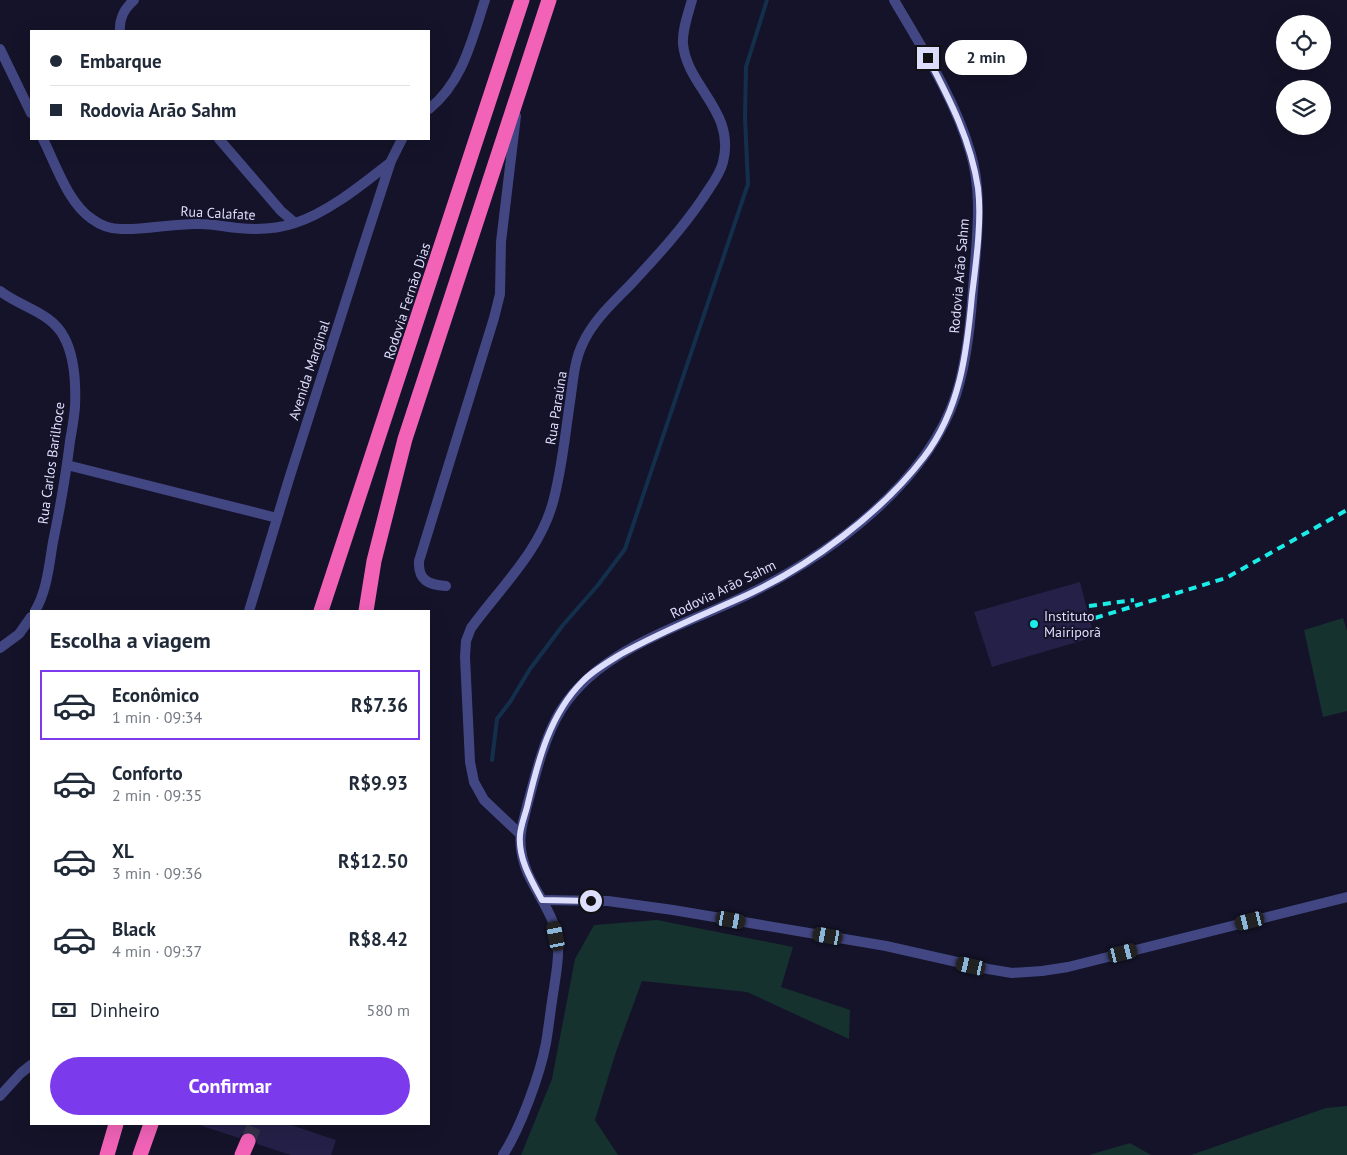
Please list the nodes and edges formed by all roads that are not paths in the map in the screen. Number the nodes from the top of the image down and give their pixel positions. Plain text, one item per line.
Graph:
1 (134, 0) edge
2 (485, 0) edge
3 (522, 0) edge
4 (549, 0) edge
5 (692, 0) edge
6 (894, 0) edge
7 (120, 30) edge
8 (0, 50) edge
9 (518, 99) junction
10 (430, 108) edge
11 (30, 111) edge
12 (43, 140) edge
13 (220, 140) edge
14 (402, 140) edge
15 (391, 161) junction
16 (295, 223) junction
17 (0, 291) edge
18 (67, 465) junction
19 (277, 518) junction
20 (446, 586) dead end
21 (35, 610) edge
22 (249, 610) edge
23 (321, 610) edge
24 (366, 610) edge
25 (30, 619) edge
26 (0, 648) edge
27 (520, 834) junction
28 (1345, 898) edge
29 (542, 900) junction
30 (30, 1066) edge
31 (0, 1096) edge
32 (116, 1125) edge
33 (150, 1125) edge
34 (107, 1155) edge
35 (140, 1155) edge
36 (503, 1155) edge

1 - 7 street
2 - 10 street
3 - 23 highway, Rodovia Fernão Dias
4 - 9 highway
5 - 27 street, Rua Paraúna
6 - 27 street, Rodovia Arão Sahm
8 - 11 street
9 - 20 street
9 - 24 highway
12 - 16 street, Rua Calafate
13 - 16 street
14 - 15 street, Avenida Marginal
15 - 16 street, Rua Calafate
15 - 19 street, Avenida Marginal
17 - 18 street, Rua Carlos Barilhoce
18 - 19 street
18 - 21 street, Rua Carlos Barilhoce
19 - 22 street, Avenida Marginal
25 - 26 street
27 - 29 street, Rodovia Arão Sahm
28 - 29 street
29 - 36 street, Rodovia Arão Sahm
30 - 31 street
32 - 34 highway
33 - 35 highway

